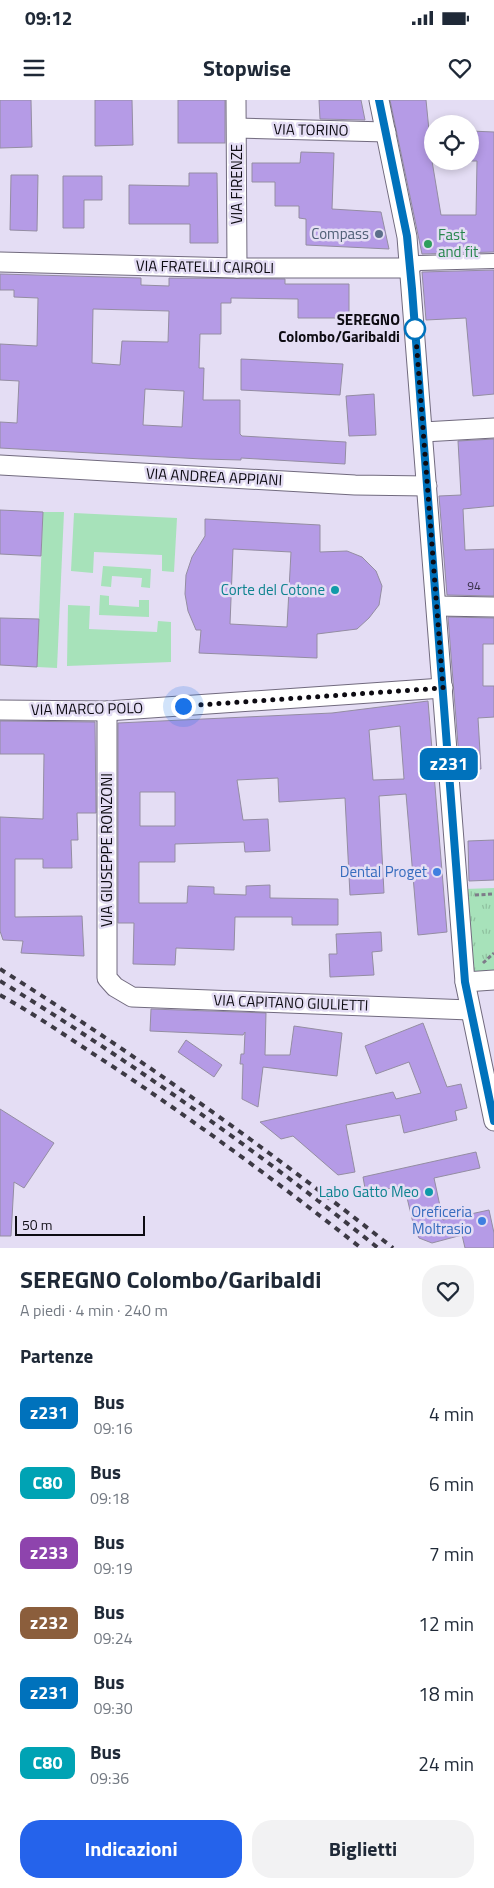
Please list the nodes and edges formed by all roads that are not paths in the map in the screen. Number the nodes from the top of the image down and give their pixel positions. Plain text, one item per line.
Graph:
1 (236, 100) edge
2 (379, 100) edge
3 (237, 128) junction
4 (386, 132) junction
5 (494, 261) edge
6 (0, 262) edge
7 (237, 268) junction
8 (409, 268) junction
9 (494, 428) edge
10 (423, 432) junction
11 (0, 465) edge
12 (427, 486) junction
13 (437, 606) junction
14 (494, 606) edge
15 (443, 688) junction
16 (0, 710) edge
17 (107, 711) junction
18 (494, 980) edge
19 (465, 982) junction
20 (115, 987) joint
21 (470, 1010) junction
22 (494, 1121) edge

1 - 3 street, VIA FIRENZE
2 - 4 street
3 - 4 street, VIA TORINO
3 - 7 street, VIA FIRENZE
4 - 8 street
5 - 8 street
6 - 7 street, VIA FRATELLI CAIROLI
7 - 8 street, VIA FRATELLI CAIROLI
8 - 10 street
9 - 10 street
10 - 12 street
11 - 12 street, VIA ANDREA APPIANI
12 - 13 street
13 - 14 street
13 - 15 street
15 - 17 street, VIA MARCO POLO
15 - 19 street
16 - 17 street, VIA MARCO POLO
17 - 20 street, VIA GIUSEPPE RONZONI
18 - 19 street
19 - 21 street
20 - 21 street, VIA CAPITANO GIULIETTI
21 - 22 street

